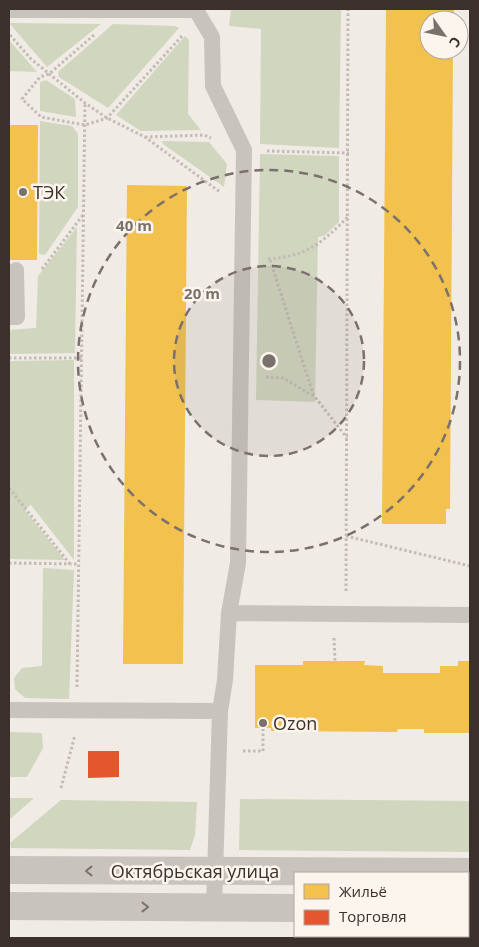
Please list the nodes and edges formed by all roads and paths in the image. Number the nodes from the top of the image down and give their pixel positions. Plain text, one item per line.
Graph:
1 (9, 10) edge
2 (115, 10) junction
3 (347, 10) edge
4 (200, 16) junction
5 (9, 33) edge
6 (49, 74) junction
7 (85, 102) junction
8 (106, 118) junction
9 (85, 125) junction
10 (145, 137) junction
11 (244, 150) junction
12 (349, 153) junction
13 (228, 198) dead end
14 (84, 214) junction
15 (349, 217) junction
16 (242, 259) junction
17 (270, 260) junction
18 (16, 270) joint
19 (9, 318) edge
20 (9, 358) edge
21 (82, 358) junction
22 (240, 377) junction
23 (315, 397) junction
24 (347, 438) junction
25 (9, 488) edge
26 (346, 536) junction
27 (9, 563) edge
28 (70, 564) junction
29 (79, 564) junction
30 (470, 566) edge
31 (229, 613) junction
32 (346, 614) junction
33 (470, 615) edge
34 (335, 661) dead end
35 (9, 710) edge
36 (77, 710) junction
37 (220, 711) junction
38 (263, 728) dead end
39 (237, 751) dead end
40 (61, 788) dead end
41 (9, 870) edge
42 (215, 871) junction
43 (470, 872) edge
44 (9, 906) edge
45 (214, 907) junction
46 (294, 908) edge

1 - 2 lane
2 - 4 lane
2 - 6 path
3 - 12 path
4 - 8 path
4 - 11 lane
5 - 6 path
6 - 7 path
6 - 9 path
7 - 8 path
7 - 9 path
8 - 9 path
8 - 10 path
9 - 14 path
10 - 11 path
10 - 13 path
11 - 12 path
11 - 16 lane
12 - 15 path
14 - 18 path
14 - 21 path
15 - 17 path
15 - 24 path
16 - 17 path
16 - 22 lane
17 - 23 path
18 - 19 lane
20 - 21 path
21 - 29 path
22 - 23 path
22 - 31 lane
23 - 24 path
24 - 26 path
25 - 28 path
26 - 30 path
26 - 32 path
27 - 28 path
28 - 29 path
29 - 36 path
31 - 32 lane
31 - 37 lane
32 - 33 lane
32 - 34 path
35 - 36 lane
36 - 37 lane
36 - 40 path
37 - 42 lane
38 - 39 path
42 -> 41 street, Октябрьская улица
42 - 43 street, Октябрьская улица
42 - 45 lane
44 -> 45 street, Октябрьская улица
45 - 46 street, Октябрьская улица

